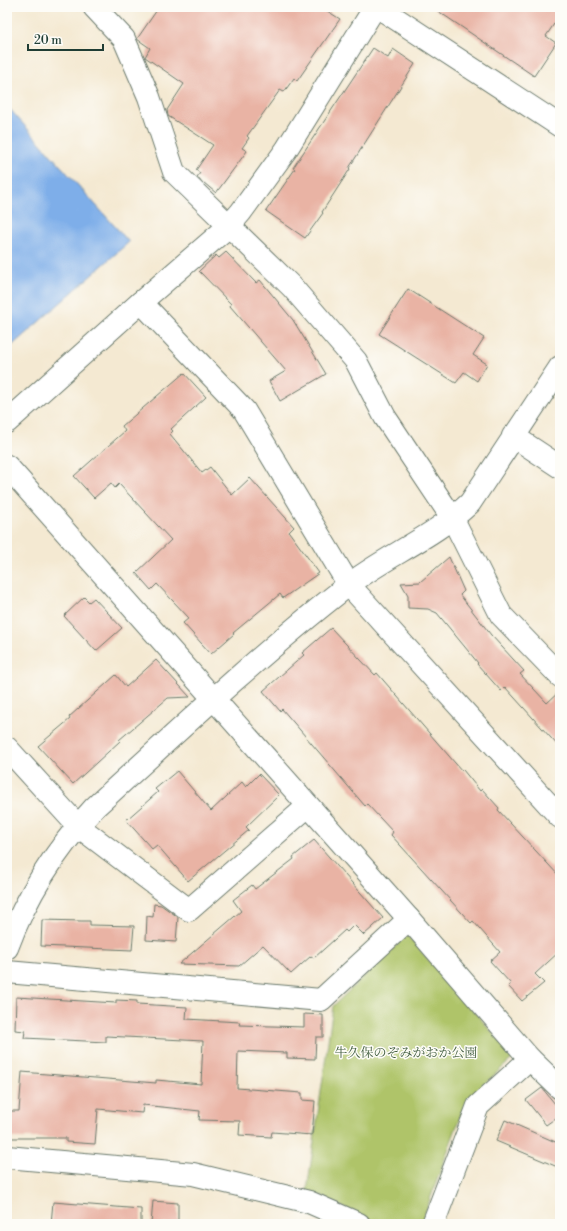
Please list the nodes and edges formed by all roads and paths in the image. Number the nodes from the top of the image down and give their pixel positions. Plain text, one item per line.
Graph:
1 (94, 7) edge
2 (375, 7) edge
3 (378, 7) edge
4 (560, 126) edge
5 (229, 226) junction
6 (141, 302) junction
7 (560, 367) edge
8 (7, 422) edge
9 (513, 436) junction
10 (7, 466) edge
11 (560, 467) edge
12 (453, 519) junction
13 (349, 585) junction
14 (560, 676) edge
15 (213, 698) junction
16 (7, 748) edge
17 (308, 806) junction
18 (560, 817) edge
19 (78, 826) junction
20 (409, 919) junction
21 (7, 948) edge
22 (7, 972) edge
23 (530, 1059) junction
24 (560, 1088) edge
25 (7, 1157) edge
26 (359, 1224) edge
27 (433, 1224) edge

1 - 5 street
2 - 5 street
3 - 4 street
5 - 6 street
5 - 12 street
6 - 8 street
6 - 13 street
7 - 9 street
9 - 11 street
9 - 12 street
10 - 15 street
12 - 13 street
12 - 14 street
13 - 15 street
13 - 18 street
15 - 17 street
15 - 19 street
16 - 19 street
17 - 19 street
17 - 20 street
19 - 21 street
20 - 22 street
20 - 23 street
23 - 24 street
23 - 27 street
25 - 26 street

